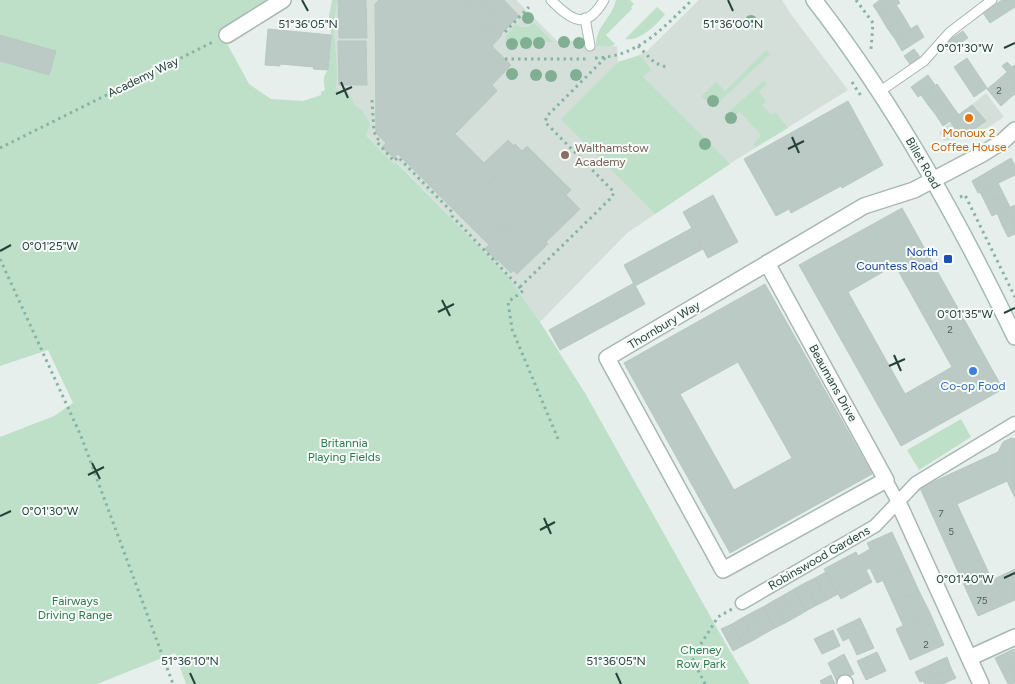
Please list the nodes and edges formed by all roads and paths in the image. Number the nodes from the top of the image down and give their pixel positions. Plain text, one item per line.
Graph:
1 (283, 0) edge
2 (551, 0) edge
3 (604, 0) edge
4 (692, 0) edge
5 (814, 0) edge
6 (856, 0) edge
7 (992, 0) edge
8 (529, 7) dead end
9 (585, 18) junction
10 (505, 32) dead end
11 (227, 35) joint
12 (590, 46) dead end
13 (638, 46) junction
14 (607, 56) junction
15 (875, 56) dead end
16 (505, 59) dead end
17 (666, 67) dead end
18 (879, 92) junction
19 (372, 100) dead end
20 (1015, 130) edge
21 (0, 148) edge
22 (933, 179) junction
23 (972, 210) dead end
24 (0, 259) edge
25 (767, 263) junction
26 (520, 286) junction
27 (1015, 297) edge
28 (1015, 337) edge
29 (1015, 423) edge
30 (558, 439) dead end
31 (886, 480) junction
32 (898, 502) junction
33 (742, 603) joint
34 (1015, 637) edge
35 (968, 658) junction
36 (173, 684) edge
37 (705, 684) edge
38 (981, 684) edge

1 - 11 street
2 - 9 lane
3 - 9 lane
4 - 13 path
5 - 18 street, Billet Road
6 - 15 path
7 - 18 lane
8 - 10 path
9 - 12 lane
11 - 21 path, Academy Way
13 - 14 path
13 - 17 path
14 - 16 path
14 - 26 path
18 - 22 street, Billet Road
19 - 26 path
20 - 22 street
22 - 25 street, Thornbury Way
22 - 28 street, Billet Road
23 - 27 path
24 - 36 path
25 - 31 street, Beaumans Drive
25 - 31 street, Thornbury Way
26 - 30 path
29 - 32 street, Robinswood Gardens
31 - 32 street, Beaumans Drive
32 - 33 street, Robinswood Gardens
32 - 35 street
33 - 37 path
34 - 35 street
35 - 38 street

